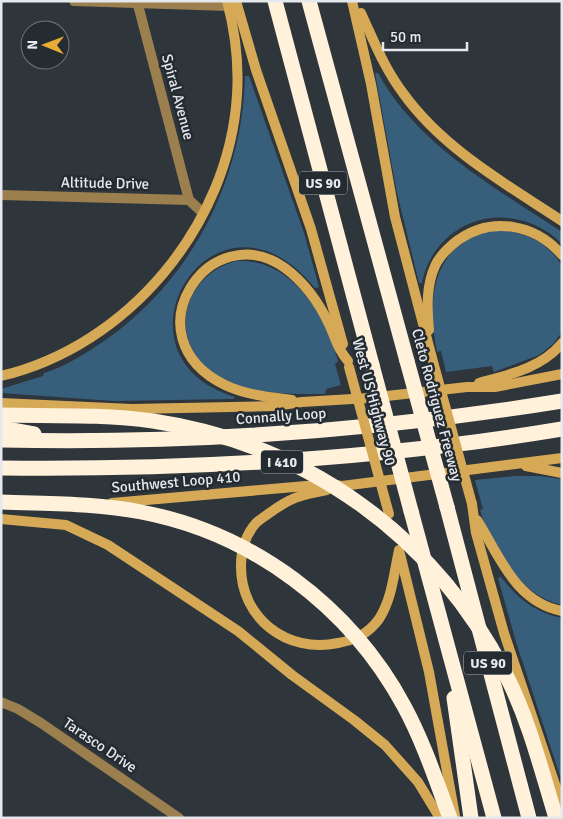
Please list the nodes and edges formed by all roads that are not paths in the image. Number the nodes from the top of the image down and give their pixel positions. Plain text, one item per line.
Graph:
1 (74, 1) edge
2 (275, 1) edge
3 (310, 1) edge
4 (353, 1) edge
5 (138, 2) edge
6 (230, 3) edge
7 (1, 195) edge
8 (189, 200) junction
9 (203, 213) junction
10 (562, 221) edge
11 (562, 254) edge
12 (562, 343) edge
13 (429, 345) junction
14 (348, 364) junction
15 (562, 374) edge
16 (1, 376) edge
17 (467, 387) junction
18 (562, 400) edge
19 (1, 402) edge
20 (302, 402) junction
21 (1, 415) edge
22 (1, 428) edge
23 (562, 429) edge
24 (1, 440) edge
25 (60, 440) junction
26 (562, 458) edge
27 (520, 464) junction
28 (1, 468) edge
29 (562, 473) edge
30 (342, 486) junction
31 (1, 502) edge
32 (1, 508) edge
33 (475, 517) junction
34 (1, 519) edge
35 (399, 550) junction
36 (562, 611) edge
37 (450, 655) junction
38 (1, 702) edge
39 (562, 805) edge
40 (179, 818) edge
41 (440, 818) edge
42 (450, 818) edge
43 (455, 818) edge
44 (470, 818) edge
45 (494, 818) edge
46 (530, 818) edge
47 (556, 818) edge

1 - 5 street
2 - 37 highway, US 90, bridge
3 - 46 highway, Cleto Rodriguez Freeway / US 90, bridge
4 - 10 main road
4 - 13 main road
5 - 6 street
5 - 8 street, Spiral Avenue
6 - 9 main road
6 - 14 main road, West US Highway 90
7 - 8 street, Altitude Drive
8 - 9 street
9 - 16 main road
11 - 13 main road
12 - 17 main road
13 - 33 main road, bridge
14 - 20 main road
14 - 35 main road, West US Highway 90, bridge
15 - 17 main road
17 - 20 main road
18 - 25 highway, Connally Loop / I 410
19 - 20 main road
21 - 47 highway, bridge
22 - 25 highway
23 - 28 highway, I 410
24 - 25 highway, Connally Loop / I 410
26 - 27 main road, Southwest Loop 410
27 - 29 main road
27 - 30 main road, Southwest Loop 410
30 - 32 main road, Southwest Loop 410
30 - 35 main road
31 - 42 highway, bridge
33 - 36 main road
33 - 39 main road
34 - 41 main road
35 - 43 main road, West US Highway 90
37 - 44 highway
37 - 45 highway, US 90
38 - 40 street, Tarasco Drive

